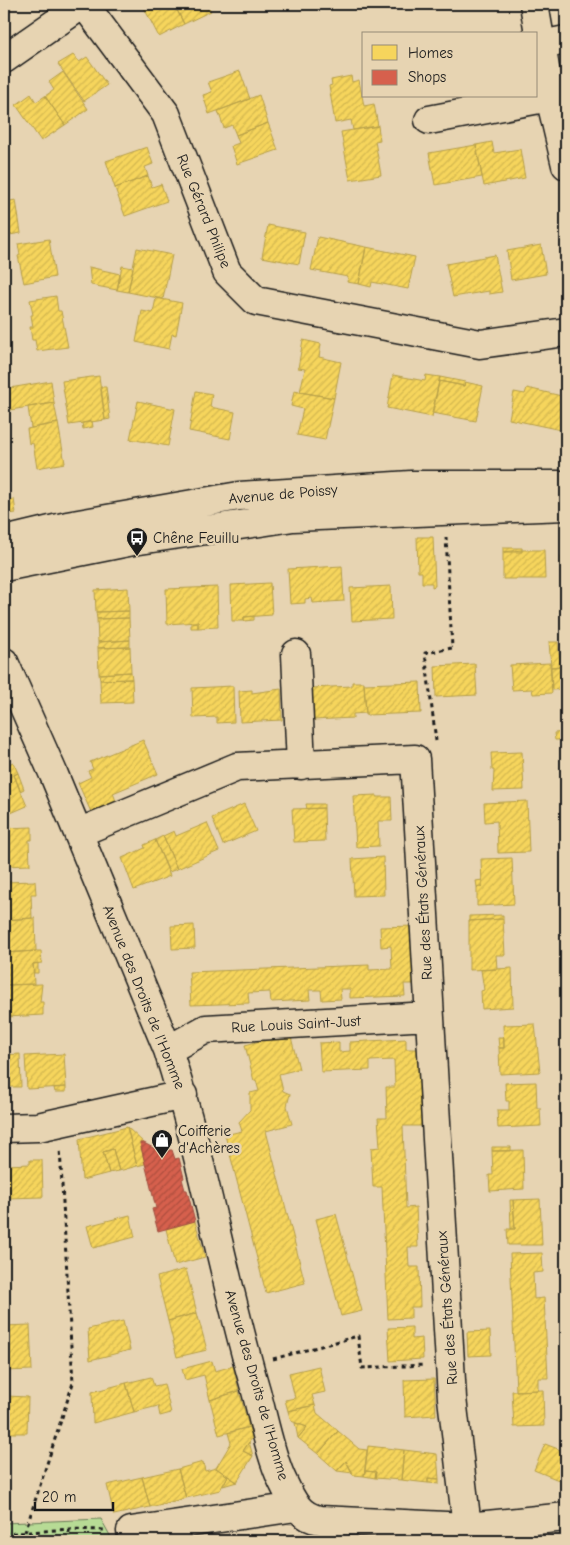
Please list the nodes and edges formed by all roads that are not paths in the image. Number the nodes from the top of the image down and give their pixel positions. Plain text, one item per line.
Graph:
1 (84, 4) edge
2 (534, 4) edge
3 (554, 43) edge
4 (4, 59) edge
5 (550, 97) junction
6 (429, 120) dead end
7 (566, 165) edge
8 (566, 332) edge
9 (566, 485) edge
10 (566, 506) edge
11 (4, 541) edge
12 (4, 567) edge
13 (296, 654) dead end
14 (4, 662) edge
15 (301, 765) junction
16 (78, 833) junction
17 (429, 1016) junction
18 (168, 1050) junction
19 (183, 1095) junction
20 (4, 1128) edge
21 (300, 1510) junction
22 (566, 1517) edge
23 (467, 1527) junction
24 (131, 1531) road end

1 - 4 street
1 - 8 street, Rue Gérard Philipe
2 - 3 street
3 - 5 street
5 - 6 street
5 - 7 street
9 - 11 street, Avenue de Poissy
10 - 12 street, Avenue de Poissy
13 - 15 street
14 - 16 street, Avenue des Droits de l'Homme
15 - 16 street
15 - 17 street, Rue des États Généraux
16 - 18 street, Avenue des Droits de l'Homme
17 - 18 street, Rue Louis Saint-Just
17 - 23 street, Rue des États Généraux
18 - 19 street, Avenue des Droits de l'Homme
19 - 20 street
19 - 21 street, Avenue des Droits de l'Homme
21 - 23 street
21 - 24 street
22 - 23 street

